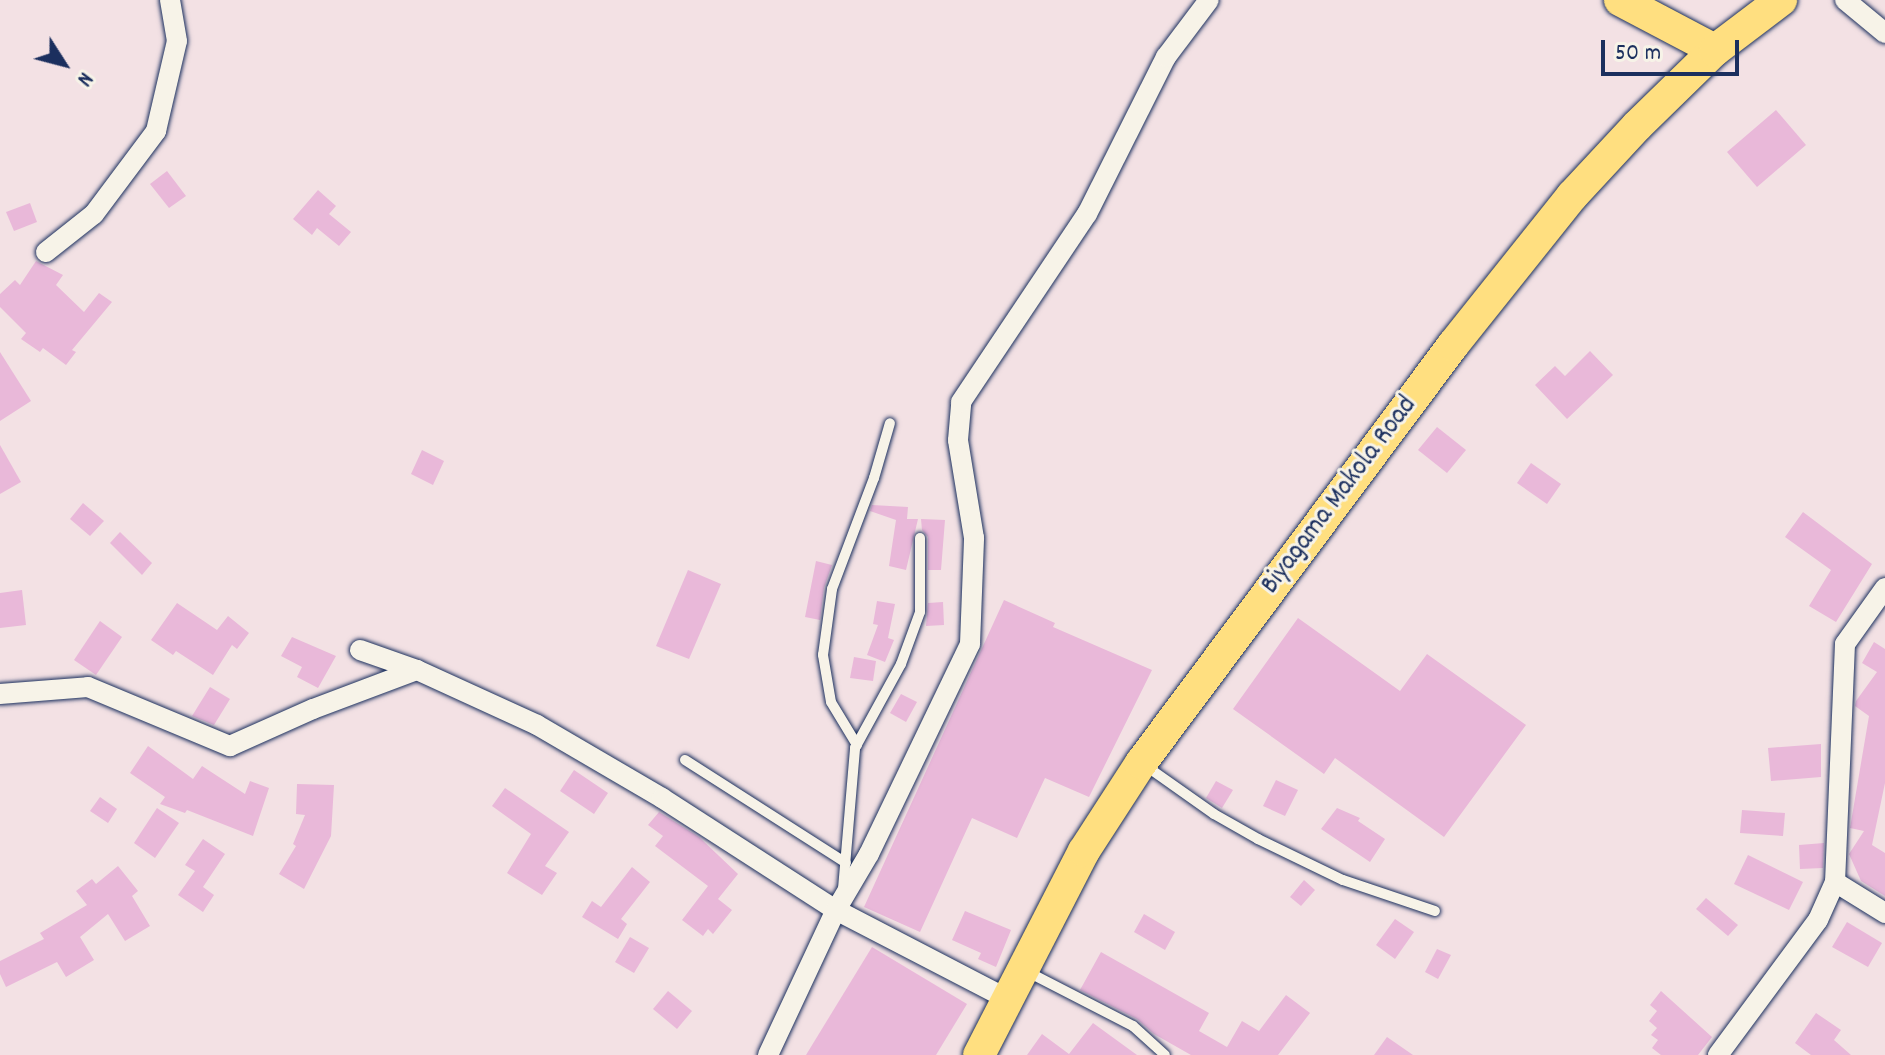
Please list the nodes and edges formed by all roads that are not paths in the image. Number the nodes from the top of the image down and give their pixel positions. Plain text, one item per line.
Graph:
1 (170, 0) edge
2 (1209, 0) edge
3 (1620, 0) edge
4 (1781, 0) edge
5 (1845, 0) edge
6 (1885, 33) edge
7 (1715, 50) junction
8 (46, 252) dead end
9 (890, 423) dead end
10 (920, 538) dead end
11 (1885, 588) edge
12 (360, 650) dead end
13 (417, 670) junction
14 (0, 694) edge
15 (857, 745) junction
16 (685, 760) dead end
17 (1141, 763) junction
18 (846, 863) junction
19 (1835, 882) junction
20 (839, 907) junction
21 (1435, 911) dead end
22 (1885, 913) edge
23 (1023, 969) junction
24 (1008, 999) junction
25 (768, 1055) edge
26 (979, 1055) edge
27 (1165, 1055) edge
28 (1718, 1055) edge

1 - 8 street
2 - 20 street
3 - 7 main road
4 - 7 main road, Biyagama Makola Road
5 - 6 street
7 - 17 main road, Biyagama Makola Road
9 - 15 lane
10 - 15 lane
11 - 19 street
12 - 13 street
13 - 14 street
13 - 20 street
15 - 18 lane
16 - 18 lane
17 - 21 lane
17 - 23 main road, Biyagama Makola Road
18 - 20 lane
19 - 22 street
19 - 28 street
20 - 24 street
20 - 25 street
23 - 24 main road, Biyagama Makola Road
23 - 27 lane
24 - 26 main road, Biyagama Makola Road

